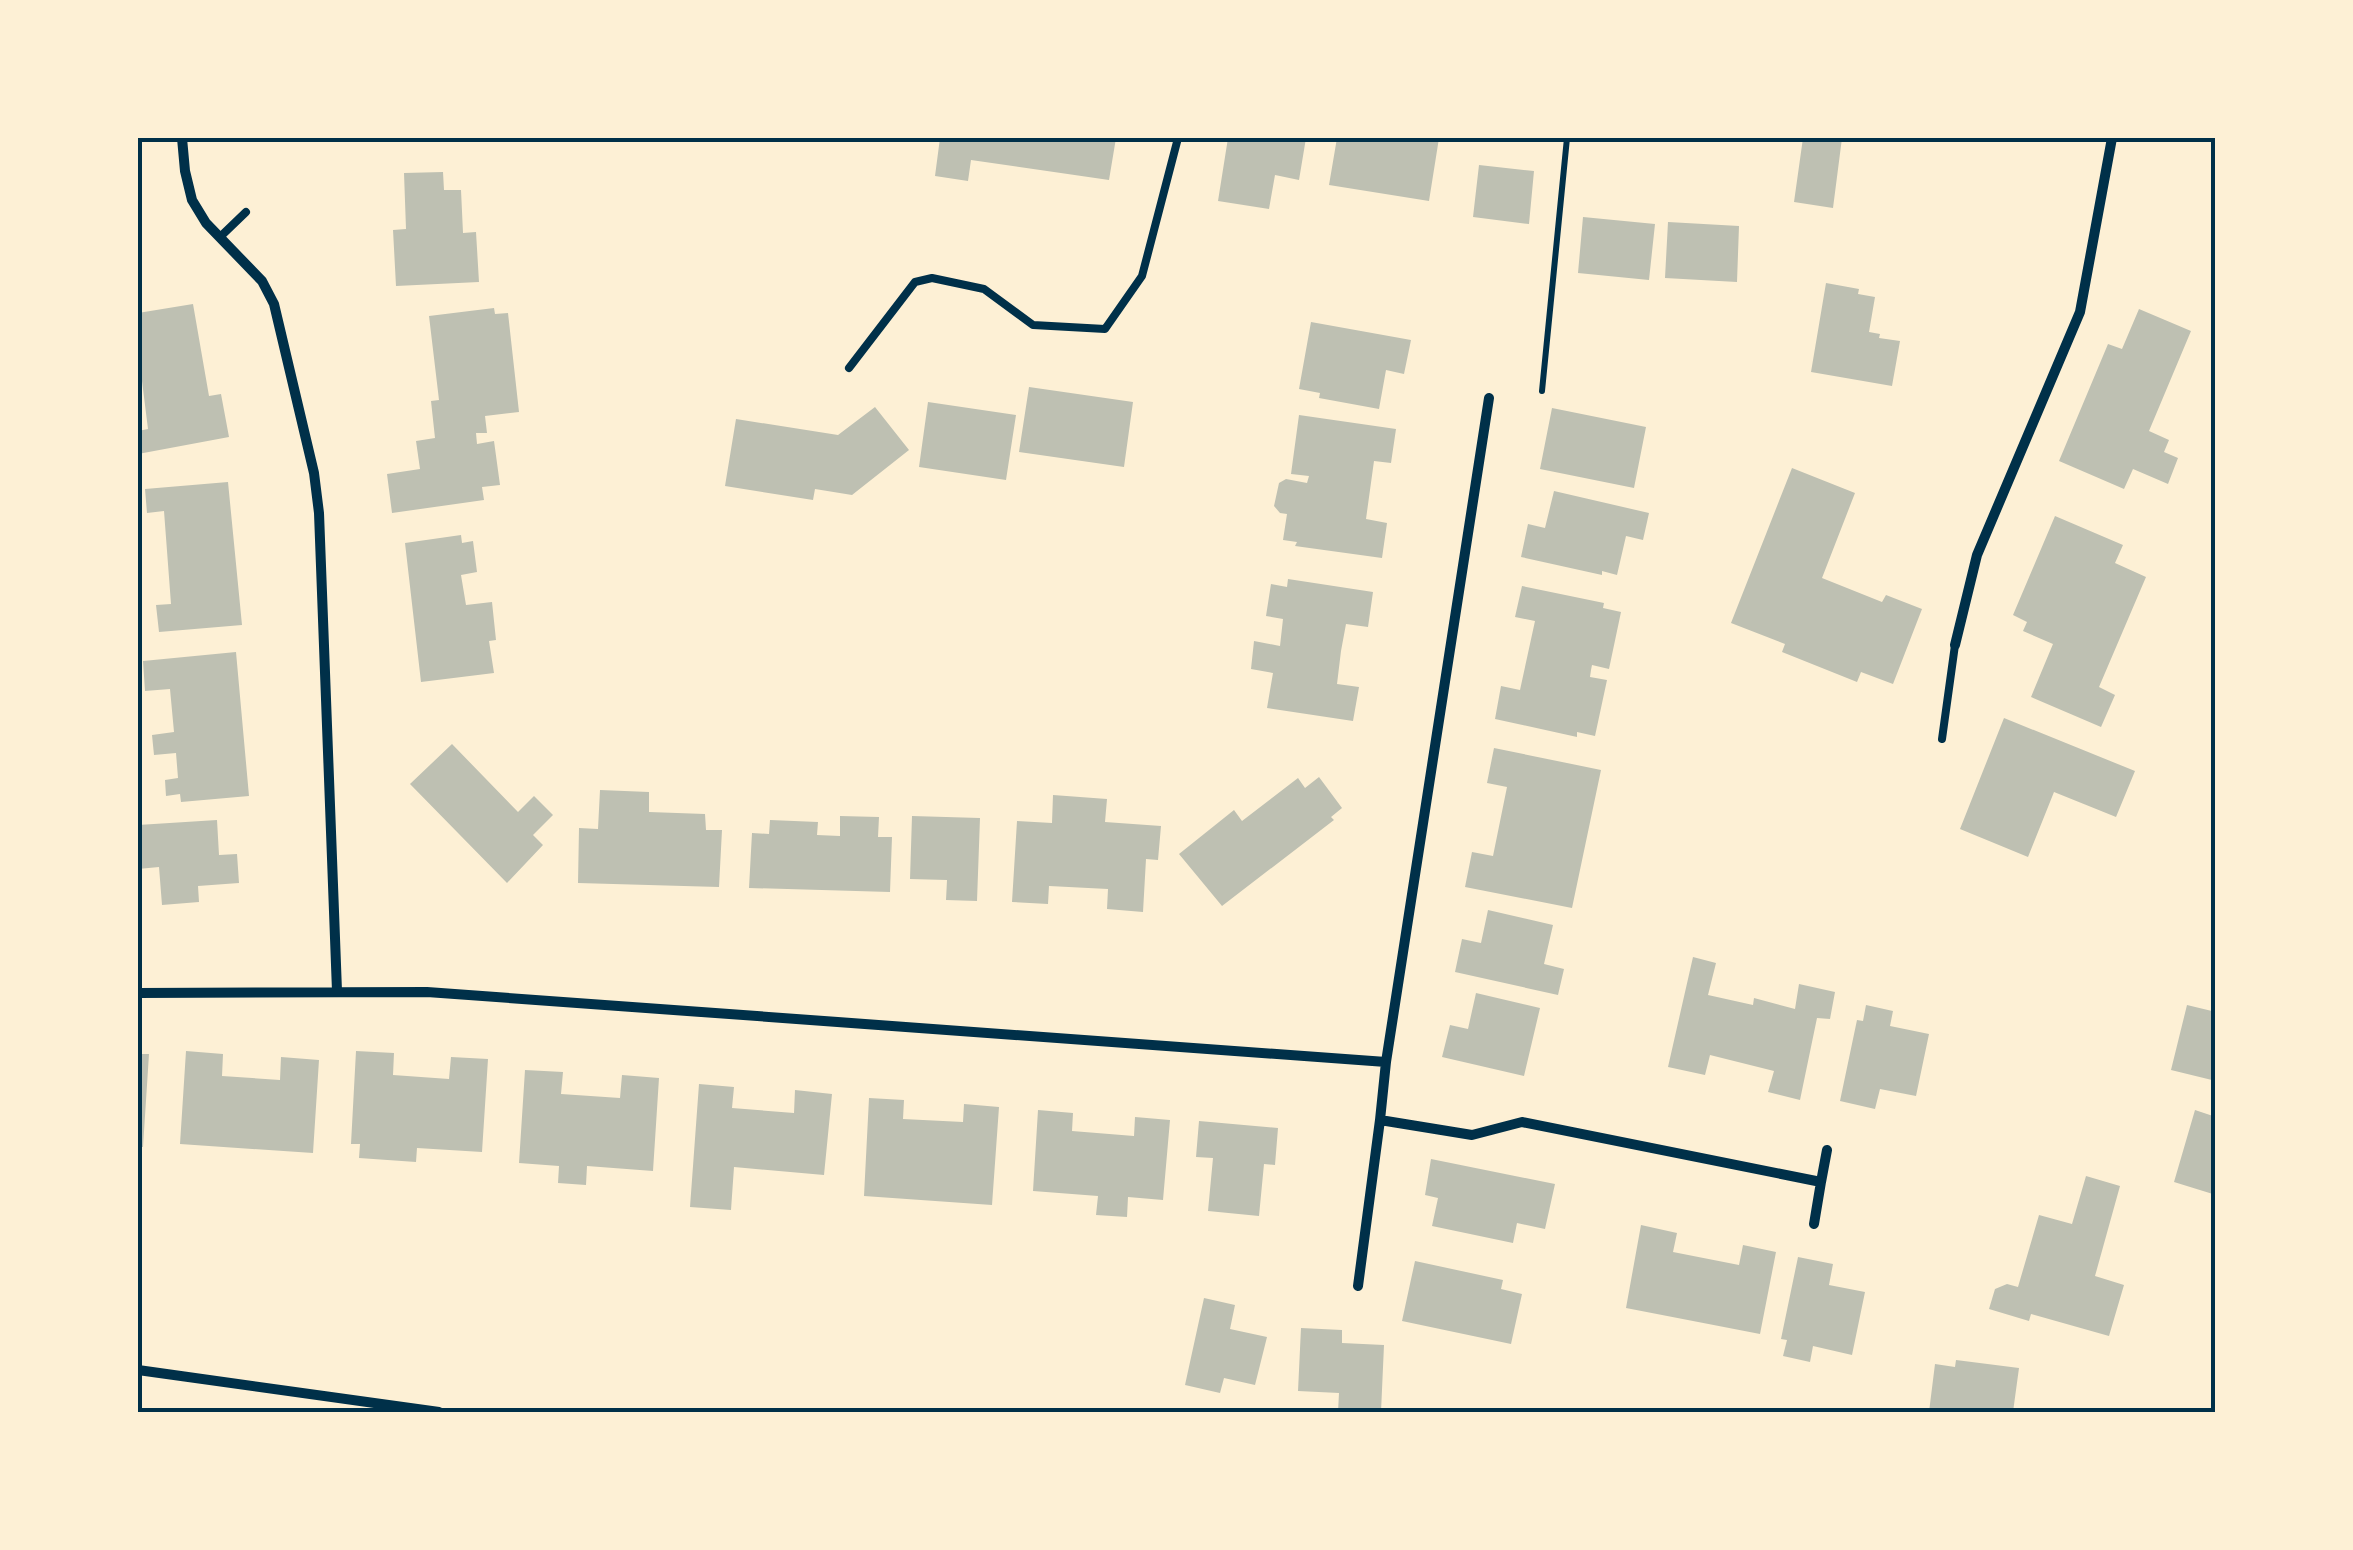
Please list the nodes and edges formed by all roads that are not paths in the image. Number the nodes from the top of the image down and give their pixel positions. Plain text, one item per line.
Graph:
1 (182, 138) edge
2 (1178, 138) edge
3 (2112, 138) edge
4 (246, 212) dead end
5 (220, 238) junction
6 (849, 368) dead end
7 (1489, 398) dead end
8 (1955, 645) joint
9 (1942, 739) dead end
10 (337, 991) junction
11 (138, 993) edge
12 (1386, 1062) junction
13 (1380, 1120) junction
14 (1827, 1150) dead end
15 (1821, 1182) junction
16 (1814, 1224) dead end
17 (1358, 1286) dead end
18 (138, 1370) edge
19 (439, 1412) edge

1 - 5 street
2 - 6 lane
3 - 8 street
4 - 5 lane
5 - 10 street
7 - 12 street
8 - 9 lane
10 - 11 street
10 - 12 street
12 - 13 street
13 - 15 street
13 - 17 street
14 - 15 street
15 - 16 street
18 - 19 street

